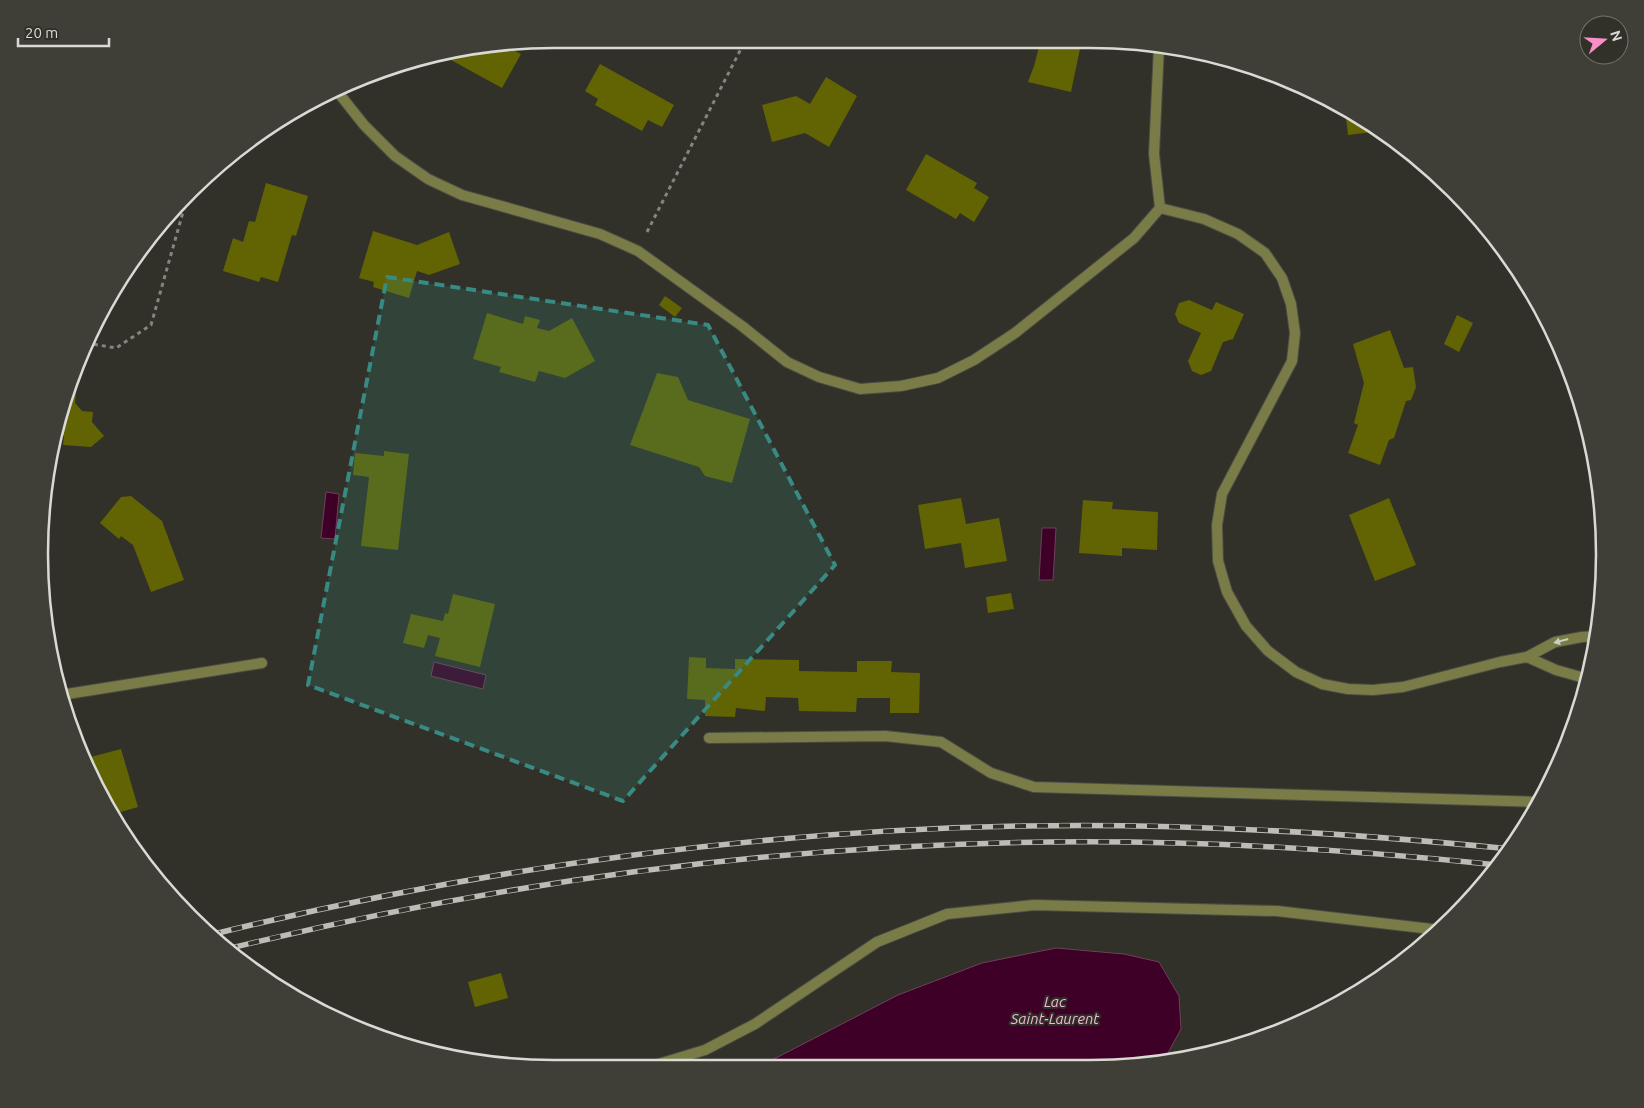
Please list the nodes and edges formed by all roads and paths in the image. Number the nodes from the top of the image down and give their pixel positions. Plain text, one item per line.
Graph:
1 (741, 48) edge
2 (1159, 52) edge
3 (340, 95) edge
4 (184, 208) edge
5 (1160, 208) junction
6 (638, 251) junction
7 (93, 344) edge
8 (1590, 636) edge
9 (1527, 657) junction
10 (262, 663) dead end
11 (1581, 677) edge
12 (68, 694) edge
13 (709, 738) dead end
14 (1532, 802) edge
15 (1419, 928) junction
16 (1430, 929) edge
17 (1427, 932) edge
18 (672, 1060) edge

1 - 6 path
2 - 5 street
3 - 6 street
4 - 7 path
5 - 6 street
5 - 9 street
8 -> 9 street
9 - 11 street
10 - 12 street
13 - 14 street
15 - 16 street
15 - 17 street
15 - 18 street

